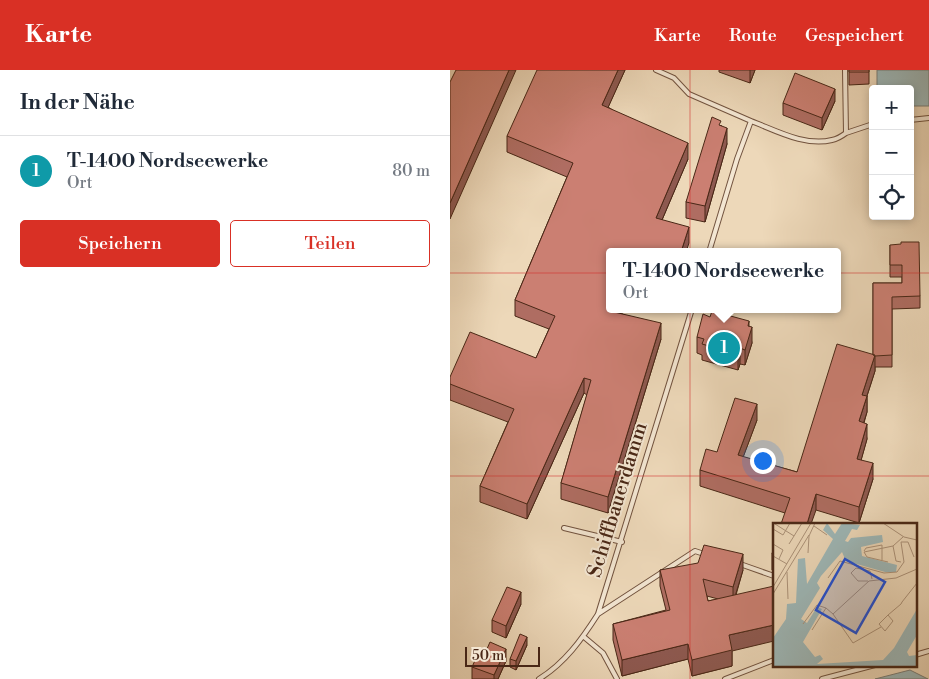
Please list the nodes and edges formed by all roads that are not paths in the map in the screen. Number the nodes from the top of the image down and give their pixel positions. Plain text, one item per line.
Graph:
1 (656, 70) edge
2 (846, 70) edge
3 (929, 118) edge
4 (914, 120) edge
5 (751, 121) junction
6 (869, 125) edge
7 (846, 134) junction
8 (710, 248) edge
9 (691, 313) edge
10 (564, 528) dead end
11 (622, 542) junction
12 (711, 555) edge
13 (735, 562) edge
14 (773, 576) edge
15 (598, 614) junction
16 (584, 637) junction
17 (773, 660) edge
18 (872, 666) edge
19 (539, 679) edge
20 (617, 679) edge
21 (725, 679) edge
22 (822, 679) edge

1 - 5 lane
2 - 7 lane
3 - 4 lane
5 - 7 lane
5 - 8 lane
6 - 7 lane
9 - 11 lane, Schiffbauerdamm
10 - 11 lane
11 - 15 lane, Schiffbauerdamm
12 - 15 lane
13 - 14 lane
15 - 16 lane, Schiffbauerdamm
16 - 19 lane, Schiffbauerdamm
16 - 20 lane
17 - 21 lane
18 - 22 lane

